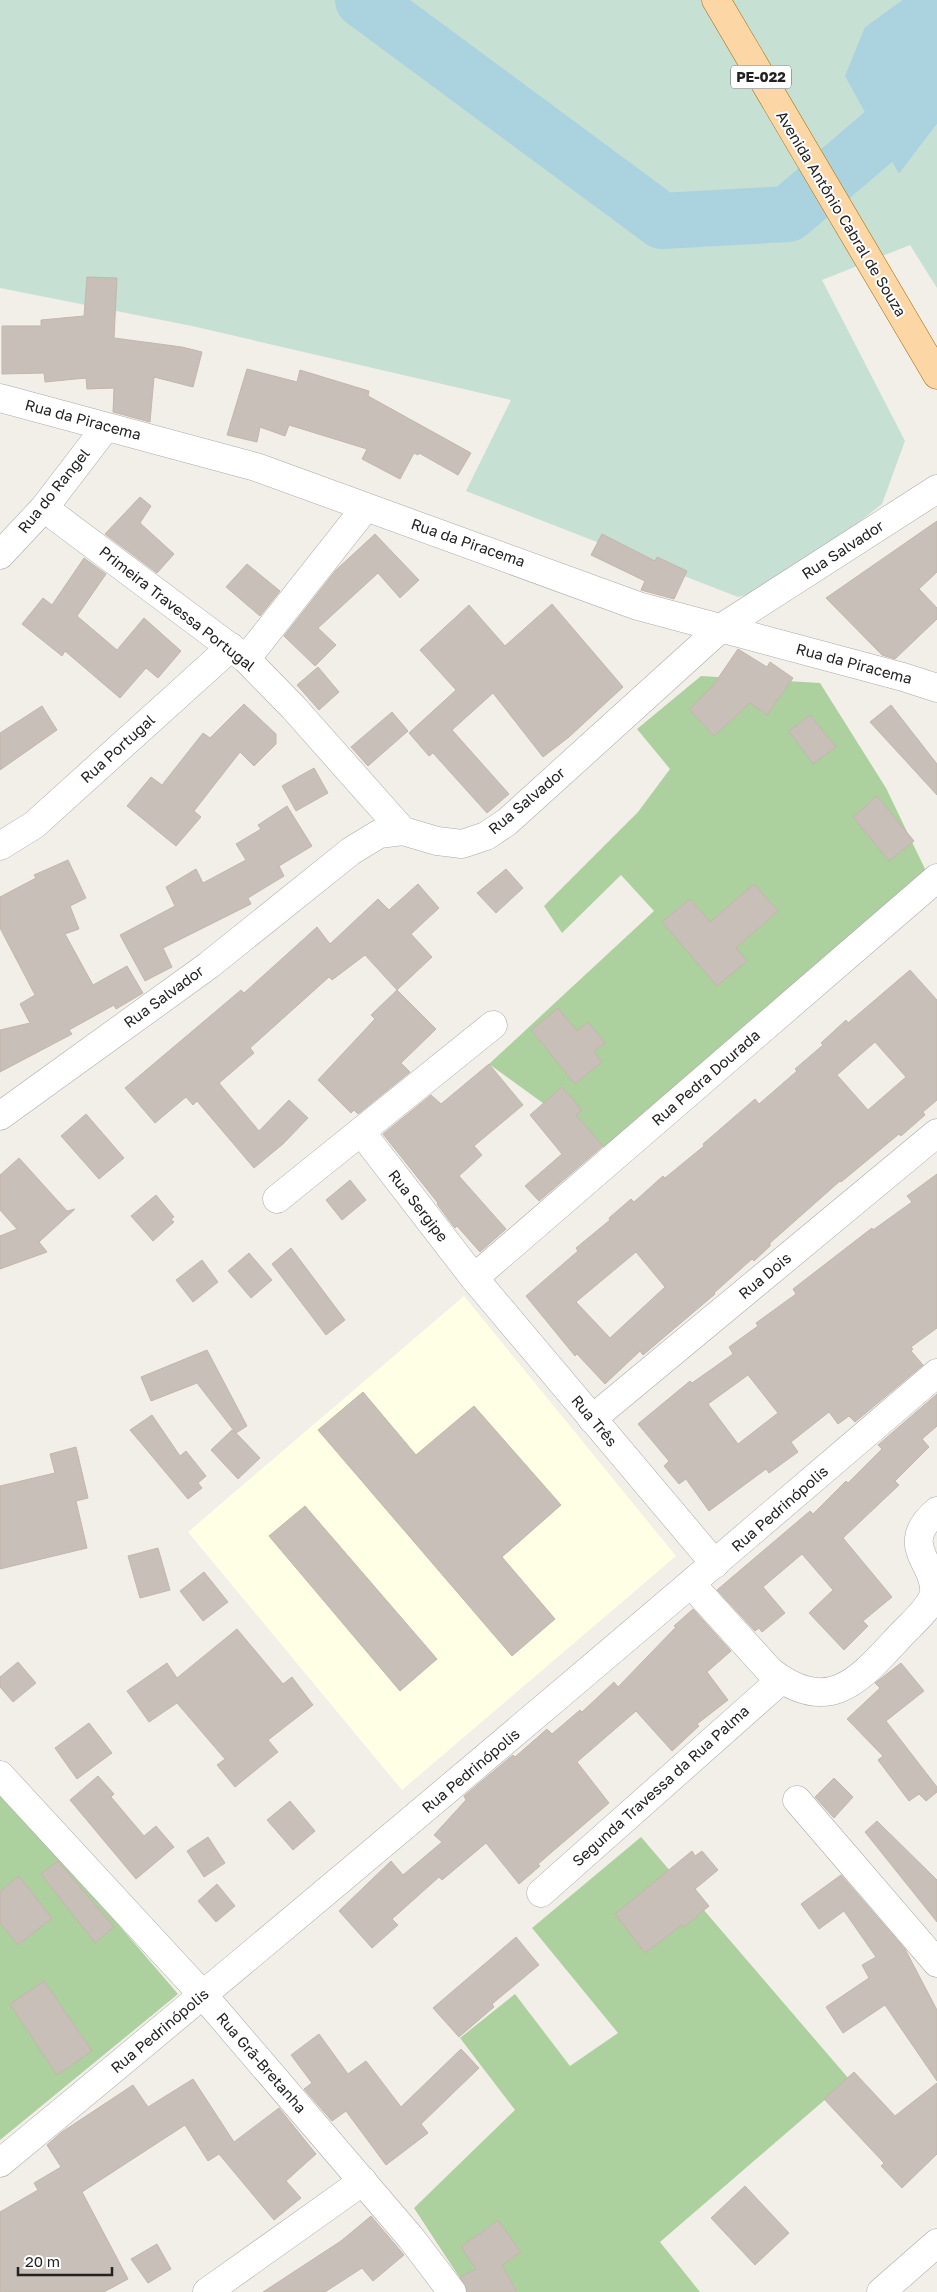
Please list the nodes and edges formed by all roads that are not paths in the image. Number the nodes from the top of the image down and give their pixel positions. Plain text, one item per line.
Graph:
1 (716, 0) edge
2 (937, 375) edge
3 (0, 398) edge
4 (106, 427) junction
5 (937, 489) edge
6 (366, 507) junction
7 (44, 508) junction
8 (0, 555) edge
9 (721, 628) junction
10 (239, 653) junction
11 (937, 688) edge
12 (403, 831) junction
13 (0, 846) edge
14 (937, 878) edge
15 (493, 1025) dead end
16 (0, 1116) edge
17 (362, 1133) junction
18 (937, 1133) edge
19 (277, 1199) dead end
20 (474, 1278) junction
21 (937, 1373) edge
22 (592, 1419) junction
23 (937, 1511) edge
24 (715, 1564) junction
25 (692, 1584) junction
26 (781, 1680) junction
27 (0, 1775) edge
28 (797, 1800) dead end
29 (541, 1893) dead end
30 (937, 1963) edge
31 (203, 1995) junction
32 (0, 2163) edge
33 (363, 2181) junction
34 (937, 2243) edge
35 (207, 2292) edge
36 (452, 2292) edge
37 (881, 2292) edge

1 - 2 main road, Avenida Antônio Cabral de Souza / PE-022
3 - 4 street, Rua da Piracema
4 - 6 street, Rua da Piracema
4 - 7 street, Rua do Rangel
5 - 9 street, Rua Salvador
6 - 9 street, Rua da Piracema
6 - 10 street, Rua Portugal
7 - 8 street, Rua do Rangel
7 - 10 street, Primeira Travessa Portugal
9 - 11 street, Rua da Piracema
9 - 12 street, Rua Salvador
10 - 12 street, Primeira Travessa Portugal
10 - 13 street, Rua Portugal
12 - 16 street, Rua Salvador
14 - 20 street, Rua Pedra Dourada
15 - 17 street
17 - 19 street
17 - 20 street, Rua Sergipe
18 - 22 street, Rua Dois
20 - 22 street, Rua Três
21 - 24 street, Rua Pedrinópolis
22 - 24 street, Rua Três
23 - 26 street
24 - 25 street, Rua Pedrinópolis
25 - 26 street
25 - 31 street, Rua Pedrinópolis
26 - 29 street, Segunda Travessa da Rua Palma
27 - 31 street, Rua Grã-Bretanha
28 - 30 street
31 - 32 street, Rua Pedrinópolis
31 - 33 street, Rua Grã-Bretanha
33 - 35 street
33 - 36 street, Rua Grã-Bretanha
34 - 37 street

